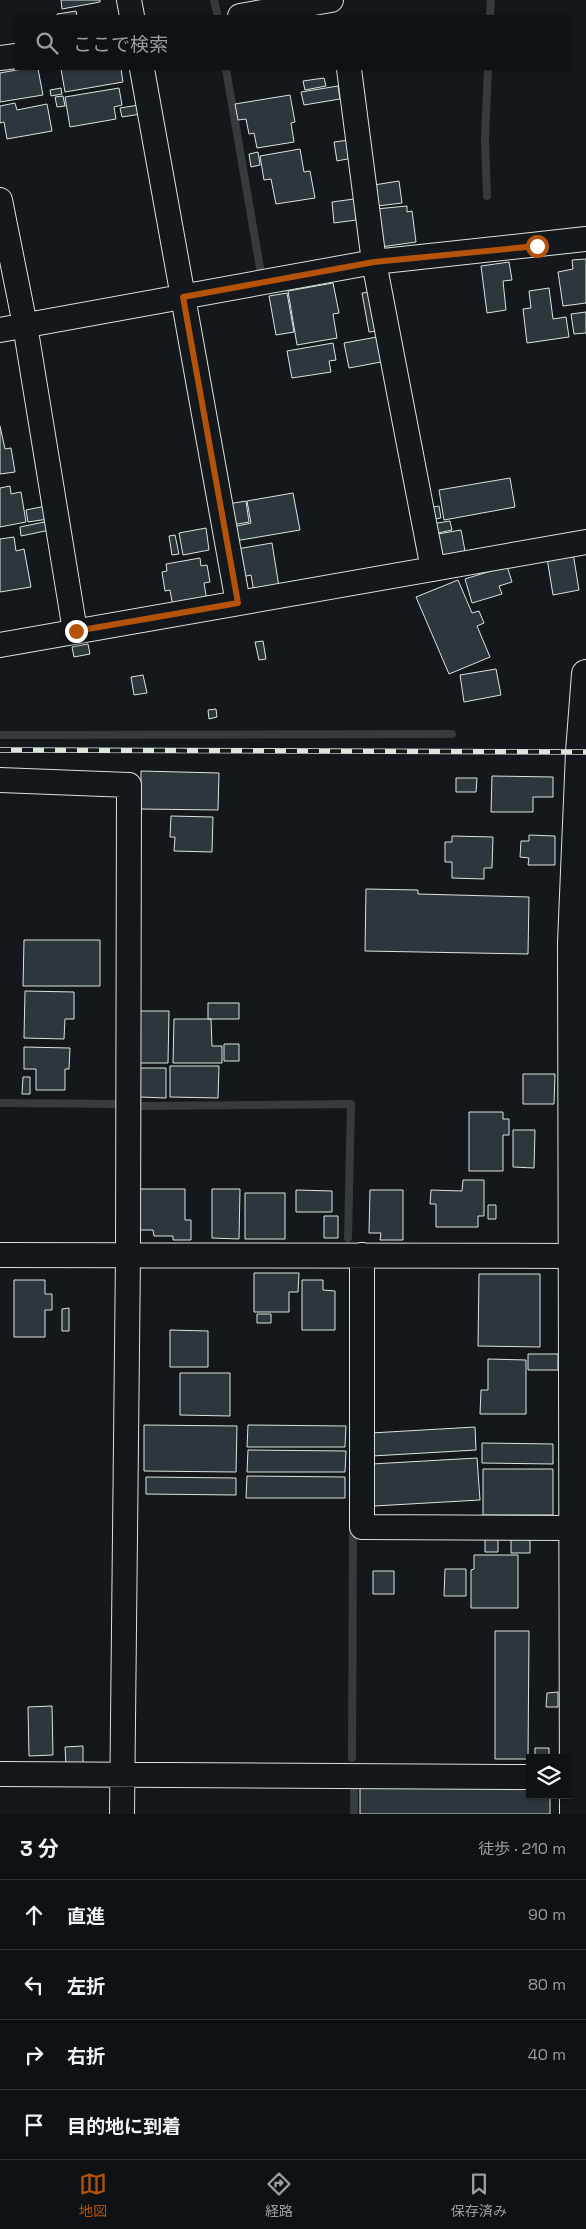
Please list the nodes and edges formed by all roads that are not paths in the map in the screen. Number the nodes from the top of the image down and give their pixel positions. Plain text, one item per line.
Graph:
1 (129, 0) edge
2 (331, 0) edge
3 (341, 0) edge
4 (132, 15) edge
5 (246, 15) edge
6 (343, 15) edge
7 (15, 56) edge
8 (0, 58) edge
9 (142, 70) edge
10 (349, 70) edge
11 (0, 200) edge
12 (586, 239) edge
13 (374, 262) junction
14 (183, 297) junction
15 (25, 325) junction
16 (0, 330) edge
17 (586, 542) edge
18 (433, 569) junction
19 (238, 603) junction
20 (76, 631) junction
21 (0, 645) edge
22 (586, 674) edge
23 (0, 780) edge
24 (0, 1255) edge
25 (128, 1255) junction
26 (362, 1255) junction
27 (580, 1256) edge
28 (574, 1528) junction
29 (0, 1774) edge
30 (122, 1775) junction
31 (526, 1777) edge
32 (576, 1777) edge
33 (122, 1814) edge
34 (574, 1814) edge

1 - 4 street
2 - 5 street
3 - 6 street
7 - 8 street
9 - 14 street
10 - 13 street
11 - 15 street
12 - 13 street
13 - 14 street
13 - 18 street
14 - 15 street
14 - 19 street
15 - 16 street
15 - 20 street
17 - 18 street
18 - 19 street
19 - 20 street
20 - 21 street
22 - 27 street
23 - 25 street
24 - 25 street
25 - 26 street
25 - 30 street
26 - 27 street
26 - 28 street
27 - 28 street
28 - 32 street
29 - 30 street
30 - 31 street
30 - 33 street
32 - 34 street

